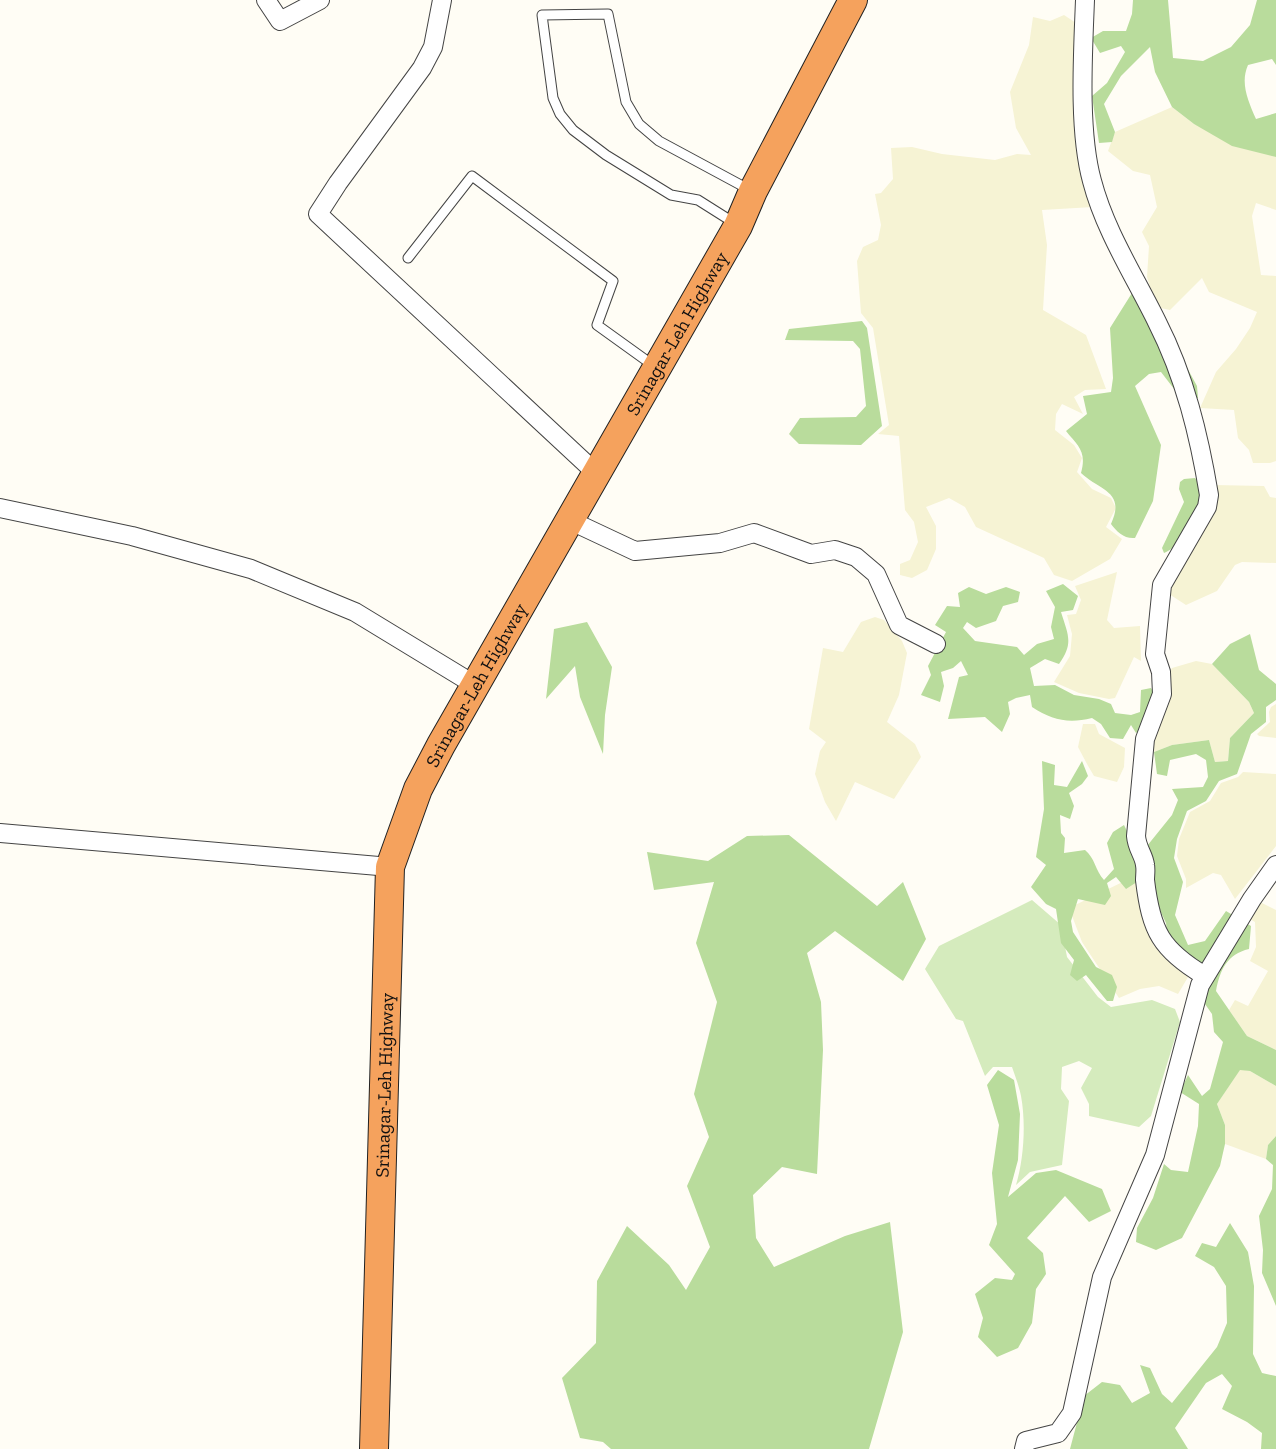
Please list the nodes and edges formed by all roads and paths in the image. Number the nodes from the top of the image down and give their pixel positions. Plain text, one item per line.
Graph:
1 (266, 0) edge
2 (320, 0) edge
3 (442, 0) edge
4 (853, 0) edge
5 (1085, 0) edge
6 (753, 191) junction
7 (738, 226) junction
8 (408, 258) dead end
9 (656, 368) junction
10 (596, 473) junction
11 (0, 508) edge
12 (569, 520) junction
13 (936, 644) dead end
14 (475, 685) junction
15 (0, 832) edge
16 (1276, 865) edge
17 (390, 867) junction
18 (1206, 976) junction
19 (374, 1449) edge
20 (1024, 1449) edge

1 - 2 street
3 - 10 street
4 - 6 highway, Srinagar-Leh Highway
5 - 18 street
6 - 7 highway, Srinagar-Leh Highway
6 - 7 lane
7 - 9 highway, Srinagar-Leh Highway
8 - 9 lane
9 - 10 highway, Srinagar-Leh Highway
10 - 12 highway, Srinagar-Leh Highway
11 - 14 street
12 - 13 street
12 - 14 highway, Srinagar-Leh Highway
14 - 17 highway, Srinagar-Leh Highway
15 - 17 street
16 - 18 street
17 - 19 highway, Srinagar-Leh Highway
18 - 20 street

